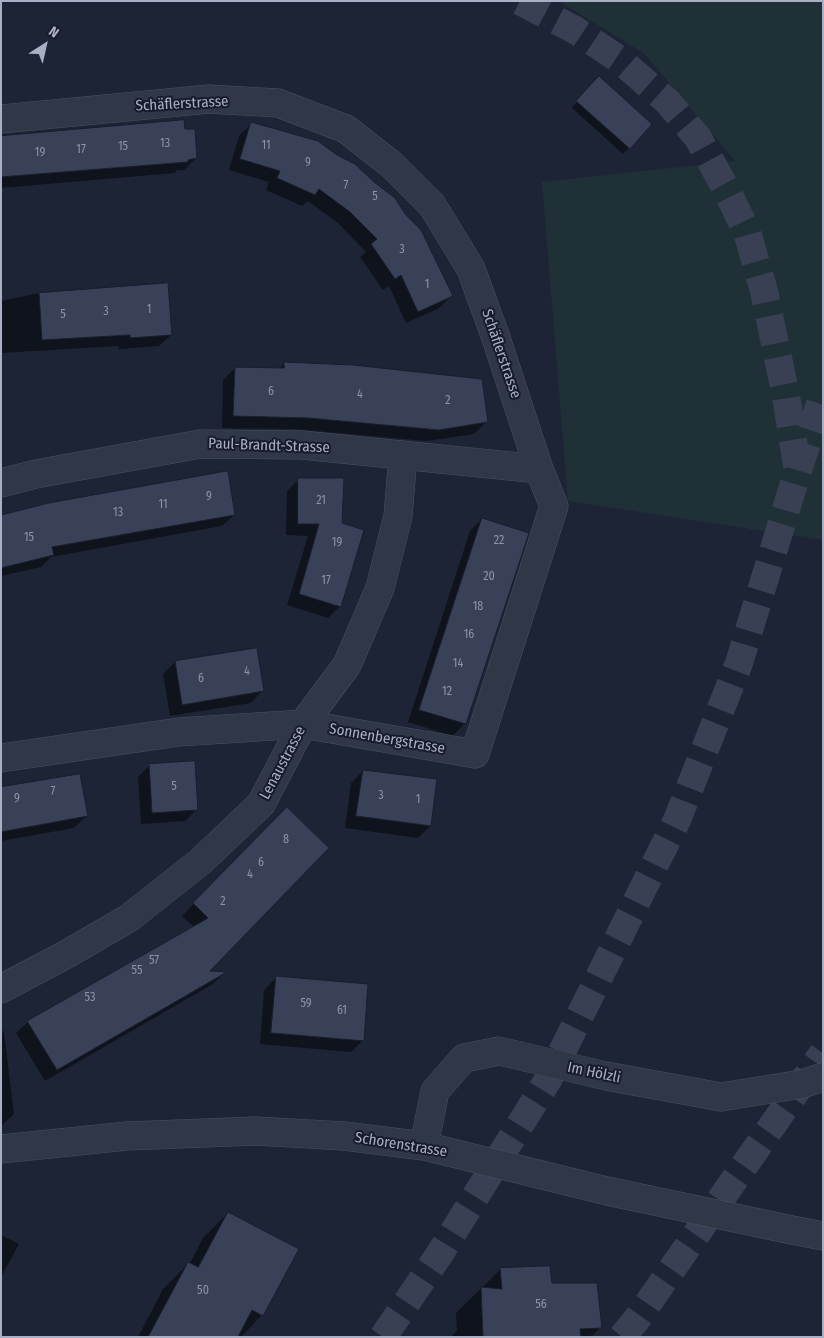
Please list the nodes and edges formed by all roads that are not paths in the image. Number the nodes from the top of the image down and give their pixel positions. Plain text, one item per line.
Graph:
1 (1, 119) edge
2 (403, 455) junction
3 (539, 469) junction
4 (1, 483) edge
5 (303, 724) junction
6 (1, 758) edge
7 (1, 989) edge
8 (823, 1077) edge
9 (424, 1146) junction
10 (1, 1149) edge
11 (823, 1236) edge

1 - 3 street, Schäflerstrasse
2 - 3 street, Paul-Brandt-Strasse
2 - 4 street, Paul-Brandt-Strasse
2 - 5 street, Lenaustrasse
3 - 5 street, Sonnenbergstrasse
5 - 6 street, Sonnenbergstrasse
5 - 7 street, Lenaustrasse
8 - 9 street, Im Hölzli
9 - 10 street, Schorenstrasse
9 - 11 street, Schorenstrasse

